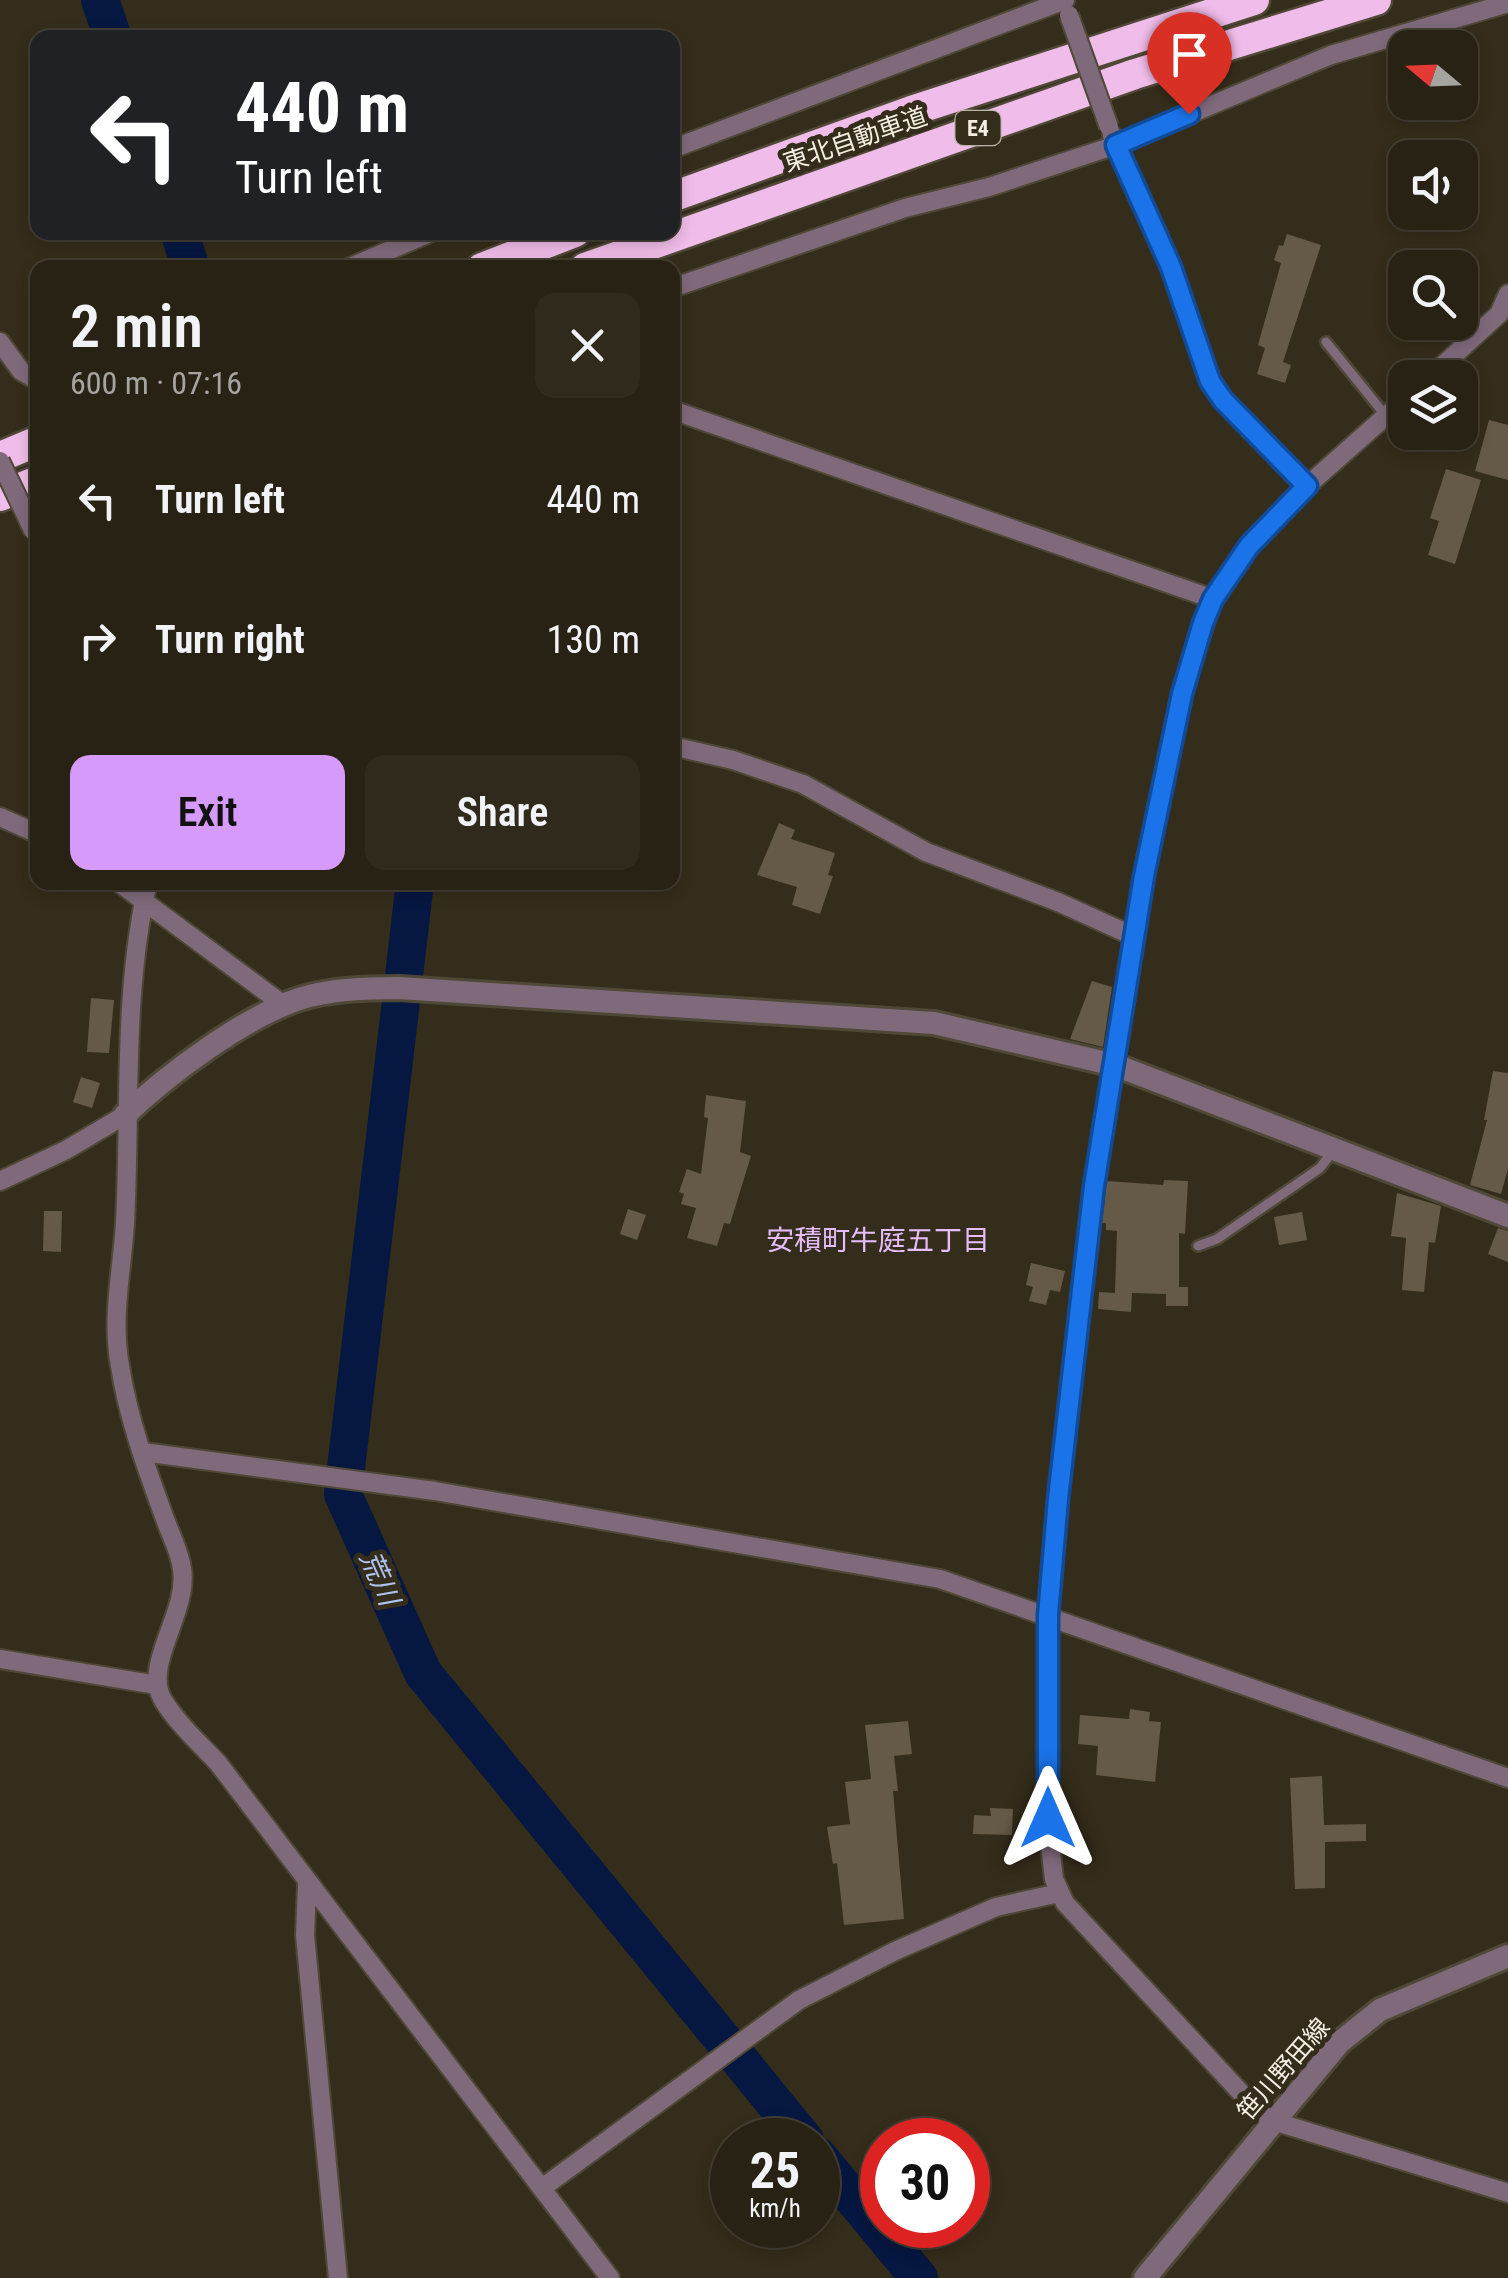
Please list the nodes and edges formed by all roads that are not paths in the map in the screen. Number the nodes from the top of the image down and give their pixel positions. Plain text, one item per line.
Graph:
1 (1254, 0) edge
2 (1376, 0) edge
3 (1064, 4) edge
4 (1508, 4) edge
5 (1112, 136) junction
6 (680, 146) edge
7 (680, 194) edge
8 (680, 234) edge
9 (413, 240) edge
10 (554, 240) edge
11 (664, 240) edge
12 (367, 260) edge
13 (503, 260) edge
14 (608, 260) edge
15 (680, 285) edge
16 (1508, 294) edge
17 (0, 342) edge
18 (1326, 342) dead end
19 (1449, 360) edge
20 (30, 377) edge
21 (680, 413) edge
22 (1386, 416) joint
23 (30, 446) edge
24 (0, 459) edge
25 (30, 484) edge
26 (1307, 486) junction
27 (0, 496) edge
28 (30, 522) edge
29 (1213, 599) junction
30 (680, 748) edge
31 (0, 817) edge
32 (30, 830) edge
33 (128, 890) edge
34 (146, 890) edge
35 (144, 902) junction
36 (1133, 936) junction
37 (285, 1006) junction
38 (1115, 1064) junction
39 (126, 1115) junction
40 (1335, 1149) junction
41 (0, 1181) edge
42 (1508, 1216) edge
43 (1198, 1246) dead end
44 (144, 1452) junction
45 (1048, 1615) junction
46 (0, 1659) edge
47 (157, 1685) junction
48 (1508, 1778) edge
49 (307, 1885) junction
50 (1059, 1893) junction
51 (1508, 1956) edge
52 (1272, 2121) junction
53 (542, 2188) junction
54 (1508, 2193) edge
55 (338, 2278) edge
56 (610, 2278) edge
57 (1146, 2278) edge

1 - 7 highway, 東北自動車道 / E4
2 - 8 highway, 東北自動車道 / E4
3 - 5 street, bridge
3 - 6 street
4 - 5 street
5 - 15 street
5 - 26 street
9 - 12 street
10 - 13 highway
11 - 14 highway, 東北自動車道 / E4
16 - 19 street
17 - 20 street
18 - 22 lane
21 - 29 street
22 - 26 street
23 - 24 highway
24 - 28 street, bridge
25 - 27 highway
26 - 29 street
29 - 36 street
30 - 36 street
31 - 32 street
33 - 35 street
34 - 35 street
35 - 37 street
35 - 39 street
36 - 38 street
37 - 38 street
37 - 39 street
38 - 40 street
38 - 45 street
39 - 41 street
39 - 44 street
40 - 42 street
40 - 43 lane
44 - 45 street
44 - 47 street
45 - 48 street
45 - 50 street
46 - 47 street
47 - 49 street
49 - 53 street
49 - 55 street
50 - 52 street
50 - 53 street
51 - 52 street, 笹川野田線
52 - 54 street
52 - 57 street, 笹川野田線
53 - 56 street

